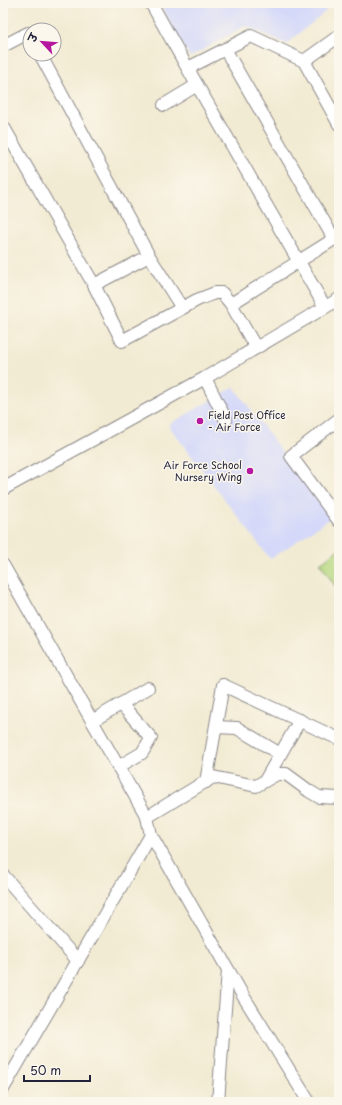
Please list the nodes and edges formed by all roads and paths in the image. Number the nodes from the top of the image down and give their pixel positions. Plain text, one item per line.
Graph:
1 (151, 3) edge
2 (22, 36) edge
3 (339, 36) edge
4 (3, 46) edge
5 (225, 49) junction
6 (304, 61) junction
7 (44, 62) edge
8 (188, 68) junction
9 (197, 85) junction
10 (164, 105) dead end
11 (339, 124) edge
12 (3, 126) edge
13 (336, 238) edge
14 (149, 256) junction
15 (300, 261) junction
16 (94, 285) junction
17 (339, 299) edge
18 (231, 304) junction
19 (326, 307) junction
20 (182, 308) junction
21 (256, 348) junction
22 (205, 378) junction
23 (339, 419) edge
24 (226, 420) dead end
25 (3, 489) edge
26 (339, 521) edge
27 (3, 565) edge
28 (148, 688) dead end
29 (121, 704) junction
30 (300, 720) junction
31 (92, 721) junction
32 (216, 727) junction
33 (339, 739) edge
34 (280, 754) junction
35 (118, 767) junction
36 (266, 780) junction
37 (206, 782) junction
38 (339, 798) edge
39 (147, 817) junction
40 (151, 835) junction
41 (3, 875) edge
42 (78, 961) junction
43 (228, 970) junction
44 (3, 1089) edge
45 (218, 1102) edge
46 (309, 1102) edge

1 - 8 street
2 - 4 street
3 - 6 street
5 - 6 street
5 - 8 street
5 - 13 street
6 - 11 street
7 - 14 street
8 - 9 street
9 - 10 street
9 - 15 street
12 - 16 street
13 - 15 street
14 - 16 street
14 - 20 street
15 - 18 street
15 - 19 street
16 - 20 street
17 - 19 street
18 - 20 street
18 - 21 street
19 - 21 street
21 - 22 street
22 - 24 street
22 - 25 street
23 - 26 street
27 - 31 street
28 - 29 street
29 - 31 street
29 - 35 street
30 - 32 street
30 - 33 street
30 - 34 street
31 - 35 street
32 - 34 street
32 - 37 street
34 - 36 street
35 - 39 street
36 - 37 street
36 - 38 street
37 - 39 street
39 - 40 street
40 - 42 street
40 - 43 street
41 - 42 street
42 - 44 street
43 - 45 street
43 - 46 street

